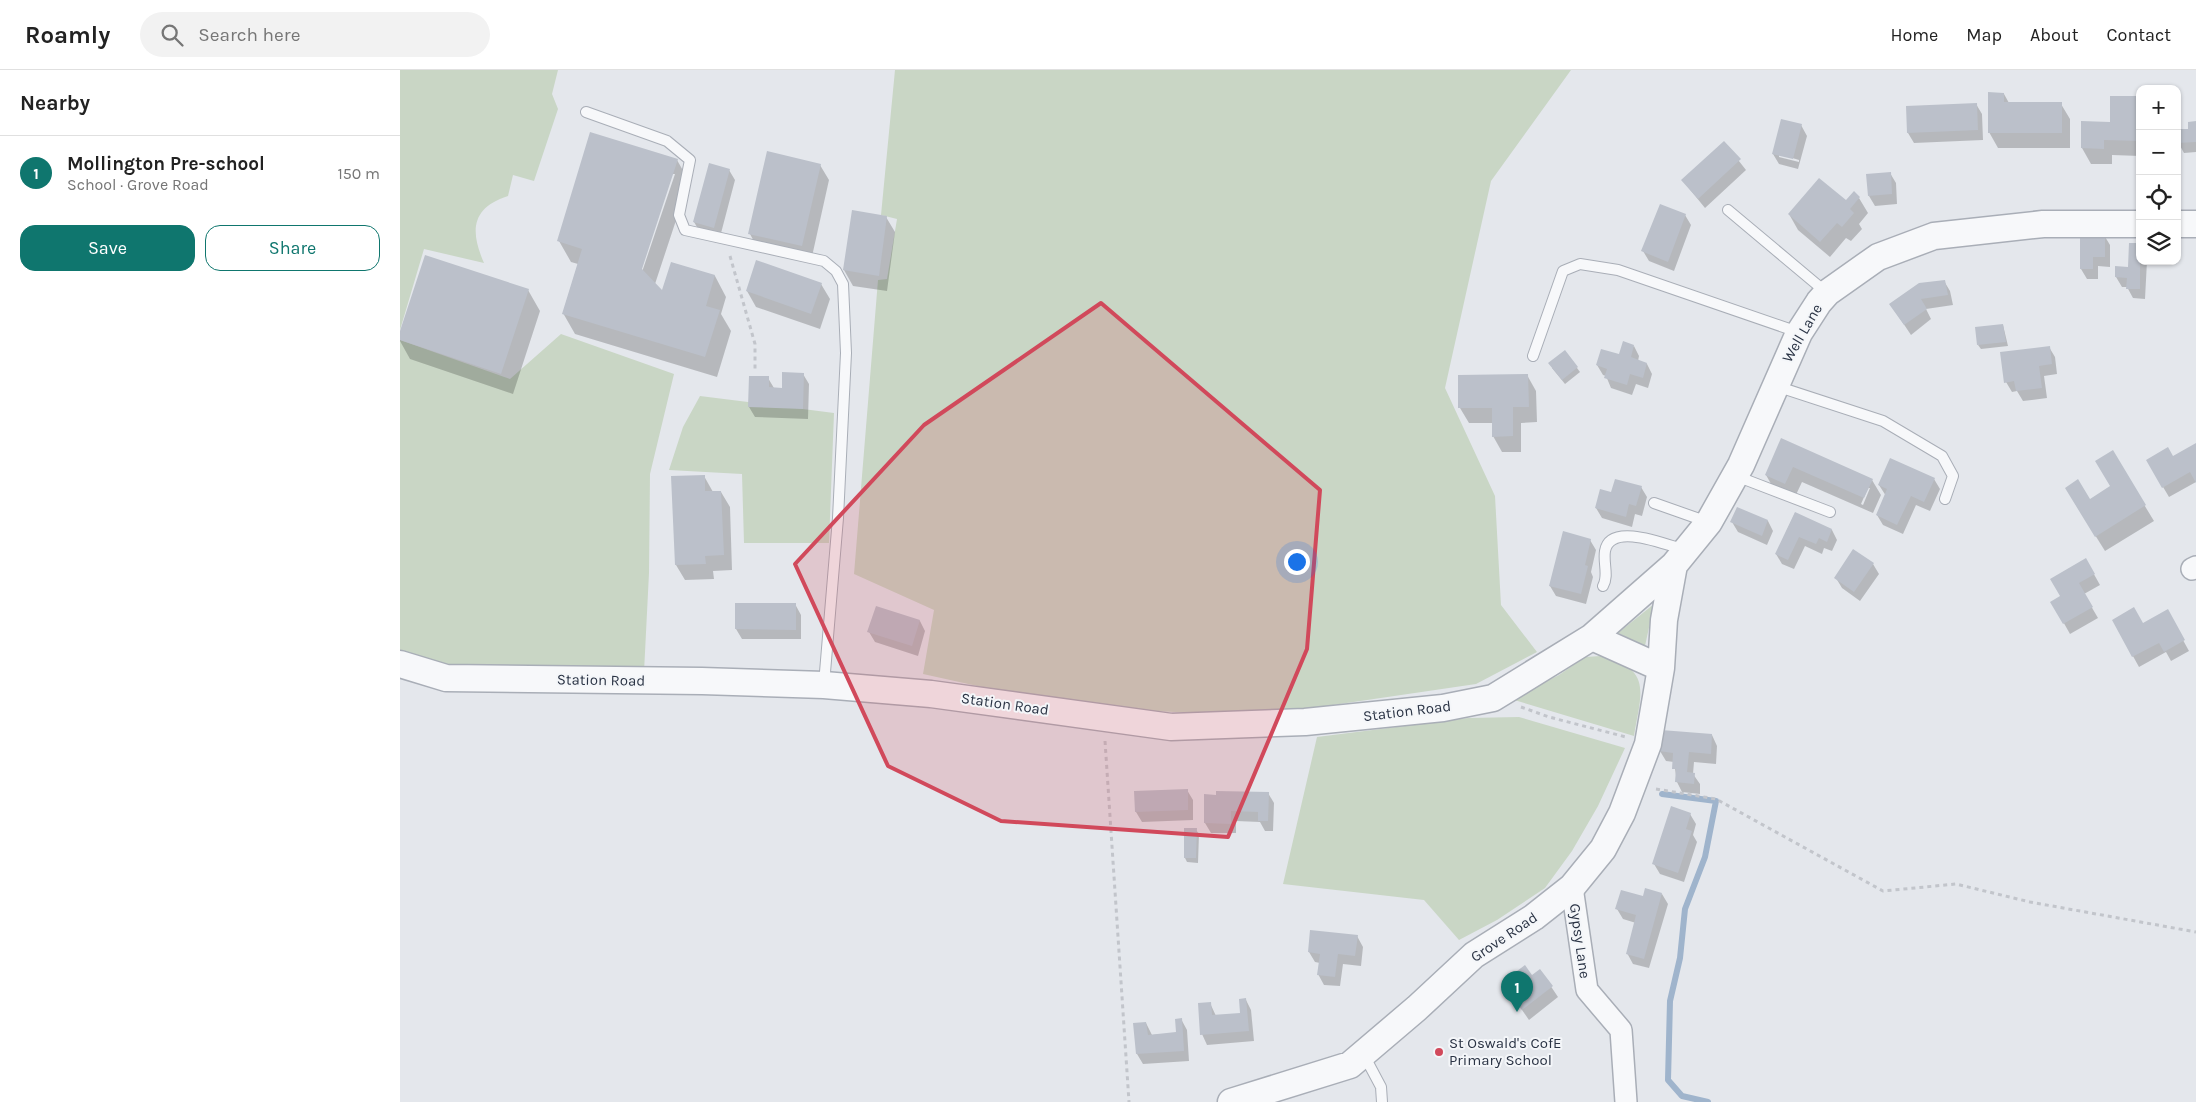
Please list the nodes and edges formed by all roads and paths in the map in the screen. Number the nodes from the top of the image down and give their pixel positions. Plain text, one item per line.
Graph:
1 (586, 112) dead end
2 (1728, 210) dead end
3 (2136, 224) edge
4 (2181, 224) edge
5 (2196, 224) edge
6 (732, 240) junction
7 (1827, 293) junction
8 (1799, 333) junction
9 (1532, 356) dead end
10 (755, 370) dead end
11 (1775, 386) junction
12 (1735, 476) junction
13 (1945, 498) dead end
14 (1654, 503) dead end
15 (1830, 512) dead end
16 (1709, 522) junction
17 (1680, 558) junction
18 (1603, 586) dead end
19 (1592, 637) junction
20 (400, 664) edge
21 (1661, 668) junction
22 (824, 685) junction
23 (1493, 698) junction
24 (1112, 719) junction
25 (1648, 744) junction
26 (1634, 784) junction
27 (1572, 887) junction
28 (2196, 932) edge
29 (1364, 1054) junction
30 (1258, 1098) edge
31 (1129, 1102) edge
32 (1231, 1102) edge
33 (1382, 1102) edge
34 (1626, 1102) edge

1 - 6 lane
2 - 7 lane
3 - 7 street, Well Lane
4 - 5 street
6 - 10 path
6 - 22 lane
7 - 8 street, Well Lane
8 - 9 lane
8 - 11 street, Well Lane
11 - 12 street, Well Lane
11 - 13 lane
12 - 15 lane
12 - 16 street, Well Lane
14 - 16 lane
16 - 17 street, Well Lane
17 - 18 lane
17 - 19 street, Well Lane
17 - 21 street, Grove Road
19 - 21 street
19 - 23 street, Station Road
20 - 22 street, Station Road
21 - 25 street, Grove Road
22 - 24 street, Station Road
23 - 24 street, Station Road
23 - 25 path
24 - 31 path
25 - 26 street, Grove Road
26 - 27 street, Grove Road
26 - 28 path
27 - 29 street, Grove Road
27 - 34 street, Gypsy Lane
29 - 30 street, Grove Road
29 - 33 lane
30 - 32 street, Grove Road

